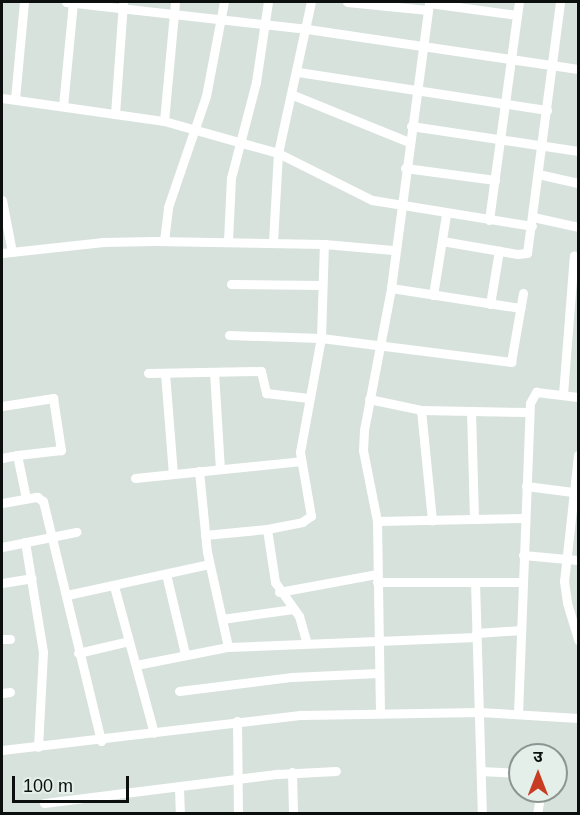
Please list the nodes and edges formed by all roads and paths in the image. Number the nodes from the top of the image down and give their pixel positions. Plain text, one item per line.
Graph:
1 (24, 2) edge
2 (71, 2) edge
3 (175, 2) edge
4 (224, 2) edge
5 (268, 2) edge
6 (311, 2) edge
7 (347, 2) edge
8 (519, 2) edge
9 (560, 2) edge
10 (123, 5) edge
11 (428, 5) edge
12 (174, 15) junction
13 (517, 15) junction
14 (221, 20) junction
15 (265, 25) junction
16 (307, 30) junction
17 (423, 46) junction
18 (511, 61) junction
19 (552, 66) junction
20 (579, 69) edge
21 (298, 72) junction
22 (417, 91) junction
23 (292, 95) junction
24 (2, 98) edge
25 (15, 99) junction
26 (505, 104) junction
27 (63, 106) junction
28 (547, 110) junction
29 (115, 114) junction
30 (164, 121) junction
31 (411, 126) junction
32 (198, 129) junction
33 (500, 139) junction
34 (240, 141) junction
35 (409, 142) junction
36 (542, 145) junction
37 (578, 149) edge
38 (278, 153) junction
39 (405, 168) junction
40 (538, 174) junction
41 (495, 180) junction
42 (579, 183) edge
43 (2, 200) edge
44 (399, 207) junction
45 (446, 215) junction
46 (489, 220) junction
47 (532, 222) junction
48 (579, 227) edge
49 (164, 241) junction
50 (228, 241) junction
51 (442, 241) junction
52 (273, 242) junction
53 (324, 244) junction
54 (393, 250) junction
55 (499, 251) junction
56 (12, 252) junction
57 (2, 254) edge
58 (574, 255) dead end
59 (231, 284) dead end
60 (322, 285) junction
61 (391, 288) junction
62 (523, 293) dead end
63 (433, 295) junction
64 (490, 304) junction
65 (520, 309) junction
66 (229, 335) dead end
67 (567, 337) junction
68 (321, 338) junction
69 (579, 338) edge
70 (380, 345) junction
71 (214, 372) junction
72 (165, 373) junction
73 (148, 374) dead end
74 (563, 394) junction
75 (579, 397) edge
76 (309, 398) junction
77 (369, 399) junction
78 (2, 406) edge
79 (421, 410) junction
80 (471, 411) junction
81 (529, 412) junction
82 (579, 454) edge
83 (17, 455) junction
84 (2, 458) edge
85 (301, 460) junction
86 (220, 469) junction
87 (199, 471) junction
88 (173, 474) junction
89 (135, 478) dead end
90 (526, 486) junction
91 (573, 492) junction
92 (26, 498) junction
93 (2, 503) edge
94 (575, 513) edge
95 (525, 518) junction
96 (474, 519) junction
97 (377, 520) junction
98 (432, 520) junction
99 (267, 529) junction
100 (76, 532) dead end
101 (205, 535) junction
102 (52, 537) junction
103 (25, 542) junction
104 (2, 547) edge
105 (523, 555) junction
106 (566, 559) junction
107 (579, 560) edge
108 (209, 564) junction
109 (166, 574) junction
110 (32, 578) junction
111 (377, 578) junction
112 (475, 582) junction
113 (522, 582) junction
114 (2, 583) edge
115 (114, 586) junction
116 (279, 592) junction
117 (67, 595) junction
118 (567, 603) junction
119 (579, 604) edge
120 (292, 609) junction
121 (222, 619) junction
122 (521, 630) junction
123 (476, 635) junction
124 (376, 639) junction
125 (579, 639) edge
126 (129, 641) junction
127 (306, 641) junction
128 (228, 647) junction
129 (78, 653) junction
130 (185, 654) junction
131 (136, 665) junction
132 (378, 672) junction
133 (179, 691) dead end
134 (380, 712) junction
135 (480, 712) junction
136 (519, 714) junction
137 (579, 718) edge
138 (237, 721) junction
139 (154, 733) junction
140 (101, 741) junction
141 (38, 747) junction
142 (2, 750) edge
143 (336, 771) dead end
144 (481, 771) junction
145 (292, 772) junction
146 (508, 772) edge
147 (237, 780) junction
148 (179, 788) junction
149 (44, 803) dead end
150 (180, 813) edge
151 (238, 813) edge
152 (293, 813) edge
153 (482, 813) edge

1 - 25 street
2 - 10 street
2 - 27 street
3 - 12 street
4 - 14 street
5 - 15 street
6 - 16 street
7 - 11 street
8 - 13 street
9 - 19 street
10 - 12 street
10 - 29 street
11 - 13 street
11 - 17 street
12 - 14 street
12 - 30 street
13 - 18 street
14 - 15 street
14 - 32 street
15 - 16 street
15 - 34 street
16 - 17 street
16 - 21 street
17 - 18 street
17 - 22 street
18 - 19 street
18 - 26 street
19 - 20 street
19 - 28 street
21 - 22 street
21 - 23 street
22 - 26 street
22 - 31 street
23 - 35 street
23 - 38 street
24 - 25 street
25 - 27 street
26 - 28 street
26 - 33 street
27 - 29 street
28 - 36 street
29 - 30 street
30 - 32 street
31 - 33 street
31 - 35 street
32 - 34 street
32 - 49 street
33 - 36 street
33 - 41 street
34 - 38 street
34 - 50 street
35 - 39 street
36 - 37 street
36 - 40 street
38 - 44 street
38 - 52 street
39 - 41 street
39 - 44 street
40 - 42 street
40 - 47 street
41 - 46 street
43 - 56 street
44 - 45 street
44 - 54 street
45 - 46 street
45 - 51 street
46 - 47 street
47 - 48 street
47 - 55 street
49 - 50 street
49 - 56 street
50 - 52 street
51 - 55 street
51 - 63 street
52 - 53 street
53 - 54 street
53 - 60 street
54 - 61 street
55 - 64 street
56 - 57 street
58 - 67 street
59 - 60 street
60 - 68 street
61 - 63 street
61 - 70 street
62 - 65 street
63 - 64 street
64 - 65 street
65 - 70 street
66 - 68 street
67 - 69 street
67 - 74 street
68 - 70 street
68 - 76 street
70 - 77 street
71 - 72 street
71 - 76 street
71 - 86 street
72 - 73 street
72 - 88 street
74 - 75 street
74 - 81 street
76 - 85 street
77 - 79 street
77 - 97 street
78 - 83 street
79 - 80 street
79 - 98 street
80 - 81 street
80 - 96 street
81 - 90 street
82 - 91 street
83 - 84 street
83 - 92 street
85 - 86 street
85 - 99 street
86 - 87 street
87 - 88 street
87 - 101 street
88 - 89 street
90 - 91 street
90 - 95 street
91 - 94 street
92 - 93 street
92 - 102 street
94 - 106 street
95 - 96 street
95 - 105 street
96 - 98 street
97 - 98 street
97 - 111 street
99 - 101 street
99 - 116 street
100 - 102 street
101 - 108 street
102 - 103 street
102 - 117 street
103 - 104 street
103 - 110 street
105 - 106 street
105 - 113 street
106 - 107 street
106 - 118 street
108 - 109 street
108 - 121 street
109 - 115 street
109 - 130 street
110 - 114 street
110 - 141 street
111 - 112 street
111 - 116 street
111 - 124 street
112 - 113 street
112 - 123 street
113 - 122 street
115 - 117 street
115 - 126 street
116 - 120 street
117 - 129 street
118 - 119 street
118 - 125 street
120 - 121 street
120 - 127 street
121 - 128 street
122 - 123 street
122 - 136 street
123 - 124 street
123 - 135 street
124 - 127 street
124 - 132 street
126 - 129 street
126 - 131 street
127 - 128 street
128 - 130 street
129 - 140 street
130 - 131 street
131 - 139 street
132 - 133 street
132 - 134 street
134 - 135 street
134 - 138 street
135 - 136 street
135 - 144 street
136 - 137 street
138 - 139 street
138 - 147 street
139 - 140 street
140 - 141 street
141 - 142 street
143 - 145 street
144 - 146 street
144 - 153 street
145 - 147 street
145 - 152 street
147 - 148 street
147 - 151 street
148 - 149 street
148 - 150 street

